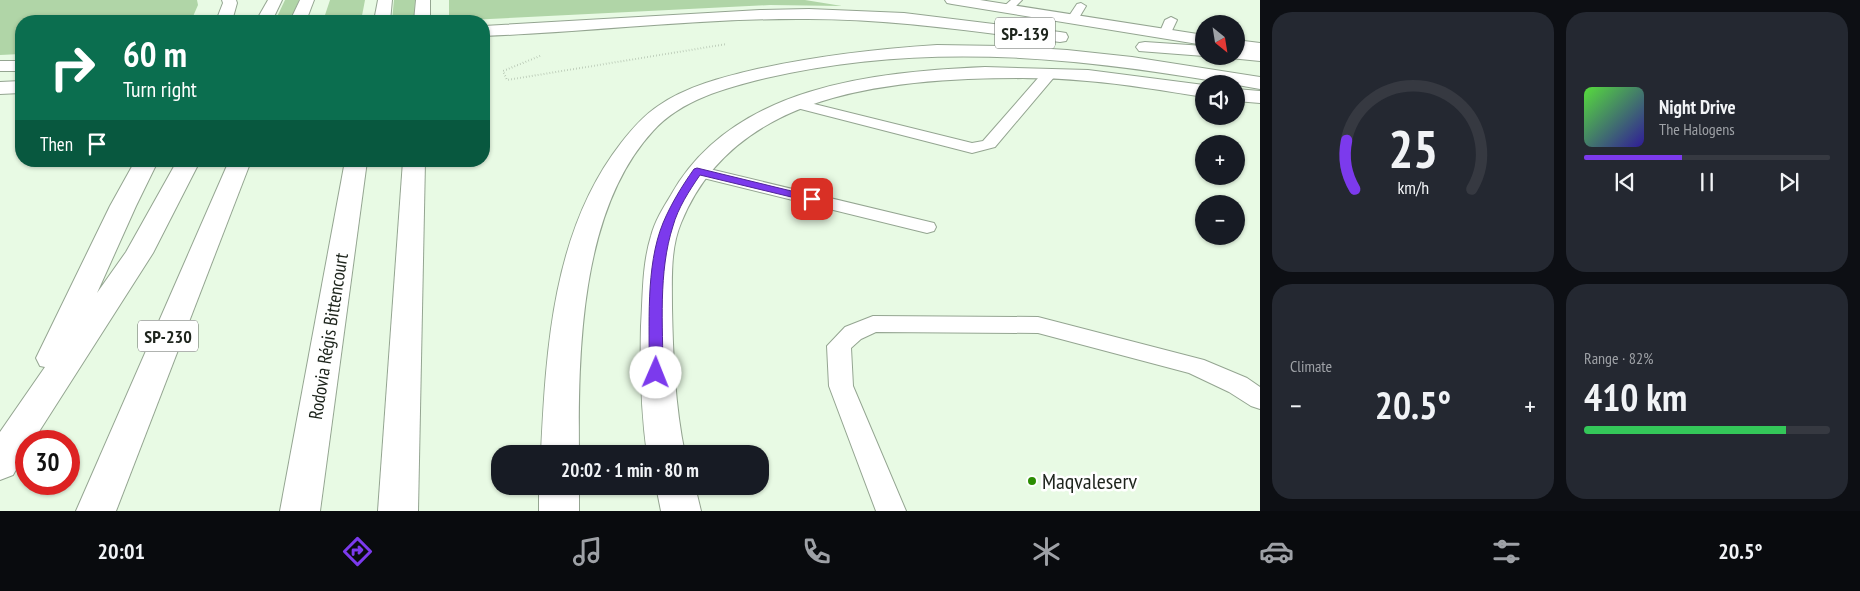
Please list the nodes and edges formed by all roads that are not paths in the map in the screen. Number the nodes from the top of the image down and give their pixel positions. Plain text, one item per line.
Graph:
1 (229, 0) edge
2 (275, 0) edge
3 (307, 0) edge
4 (386, 0) edge
5 (423, 0) edge
6 (844, 0) edge
7 (952, 0) edge
8 (1012, 4) edge
9 (226, 15) edge
10 (267, 15) edge
11 (301, 15) edge
12 (383, 15) edge
13 (422, 15) edge
14 (984, 29) junction
15 (490, 31) edge
16 (1195, 37) edge
17 (634, 38) dead end
18 (1079, 40) junction
19 (1245, 46) edge
20 (1260, 48) edge
21 (1195, 51) edge
22 (1245, 55) edge
23 (1260, 56) edge
24 (1134, 62) junction
25 (0, 66) edge
26 (15, 66) edge
27 (1260, 72) edge
28 (1050, 73) junction
29 (1195, 79) edge
30 (1260, 83) edge
31 (15, 87) edge
32 (0, 88) edge
33 (1195, 90) edge
34 (1245, 96) edge
35 (1260, 97) edge
36 (794, 103) junction
37 (144, 167) edge
38 (186, 167) edge
39 (238, 167) edge
40 (355, 167) edge
41 (414, 167) edge
42 (697, 171) junction
43 (928, 227) dead end
44 (1260, 399) edge
45 (560, 445) edge
46 (665, 445) edge
47 (8, 450) edge
48 (559, 495) edge
49 (677, 495) edge
50 (96, 511) edge
51 (300, 511) edge
52 (398, 511) edge
53 (559, 511) edge
54 (681, 511) edge
55 (892, 511) edge

1 - 9 main road
2 - 10 main road
3 - 11 main road
4 - 12 main road
5 - 13 main road
6 - 18 main road
7 - 8 main road
8 - 16 main road
14 - 15 main road
14 - 17 main road
14 - 18 main road, SP-139
18 - 21 main road
18 - 27 main road, SP-139
19 - 20 main road
22 - 23 main road
24 - 29 main road
24 - 30 main road
24 - 45 main road
25 - 26 main road
28 - 33 main road
28 - 36 main road
28 - 36 lane
31 - 32 main road
34 - 35 main road
36 - 42 main road
37 - 47 main road
38 - 47 main road
39 - 50 main road, SP-230
40 - 51 main road, Rodovia Régis Bittencourt
41 - 52 main road
42 - 43 lane
42 - 46 main road
44 - 55 lane
48 - 53 main road
49 - 54 main road

